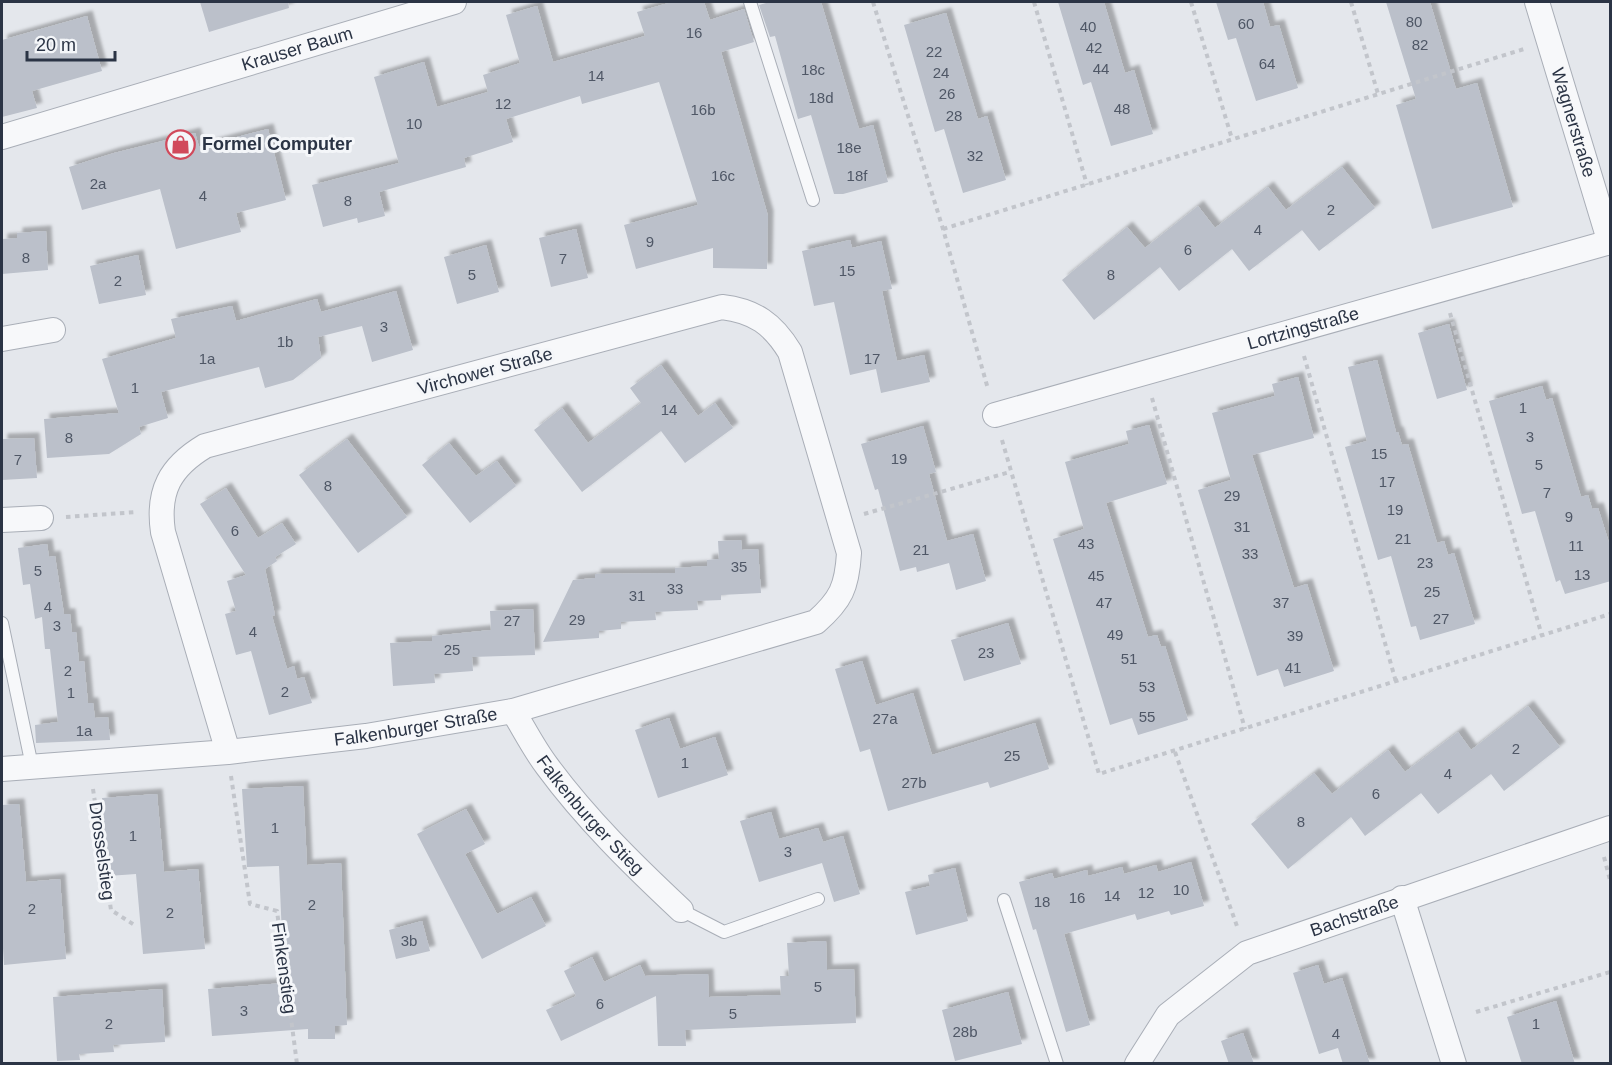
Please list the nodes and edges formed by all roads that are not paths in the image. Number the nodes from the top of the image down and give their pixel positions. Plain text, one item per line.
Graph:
1 (454, 2) edge
2 (750, 2) edge
3 (1537, 2) edge
4 (2, 137) edge
5 (813, 200) dead end
6 (1610, 243) edge
7 (53, 330) dead end
8 (2, 339) edge
9 (995, 416) road end
10 (42, 518) road end
11 (2, 520) edge
12 (816, 622) joint
13 (2, 623) edge
14 (513, 711) junction
15 (228, 752) junction
16 (32, 766) junction
17 (2, 769) edge
18 (1611, 828) edge
19 (1402, 898) junction
20 (818, 899) dead end
21 (1004, 900) dead end
22 (681, 910) joint
23 (1057, 1064) edge
24 (1137, 1064) edge
25 (1454, 1064) edge

1 - 4 street, Krauser Baum
2 - 5 lane
3 - 6 street, Wagnerstraße
6 - 9 street, Lortzingstraße
7 - 8 street
10 - 11 street
12 - 14 street, Falkenburger Straße
12 - 15 street, Virchower Straße
13 - 16 lane
14 - 15 street, Falkenburger Straße
14 - 22 street, Falkenburger Stieg
15 - 16 street, Falkenburger Straße
16 - 17 street, Falkenburger Straße
18 - 19 street, Bachstraße
19 - 24 street, Bachstraße
19 - 25 street
20 - 22 lane
21 - 23 lane

